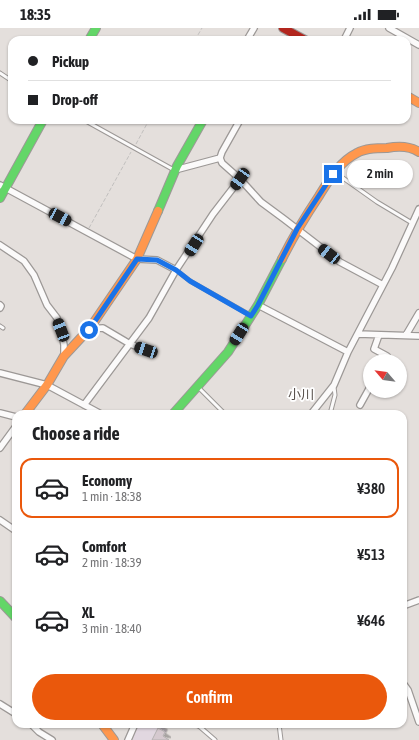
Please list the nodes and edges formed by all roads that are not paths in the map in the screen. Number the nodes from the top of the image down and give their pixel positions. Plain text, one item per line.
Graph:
1 (283, 28) edge
2 (389, 28) edge
3 (298, 36) edge
4 (403, 36) edge
5 (41, 124) edge
6 (91, 124) edge
7 (201, 124) edge
8 (238, 124) edge
9 (419, 152) edge
10 (220, 158) junction
11 (176, 170) junction
12 (334, 172) junction
13 (240, 179) junction
14 (3, 186) edge
15 (0, 198) edge
16 (419, 209) edge
17 (412, 223) junction
18 (297, 229) junction
19 (0, 245) edge
20 (137, 259) junction
21 (176, 270) junction
22 (383, 285) junction
23 (258, 305) junction
24 (419, 313) edge
25 (251, 316) junction
26 (89, 330) junction
27 (358, 334) junction
28 (379, 335) junction
29 (406, 335) junction
30 (419, 336) edge
31 (130, 344) junction
32 (146, 350) dead end
33 (348, 352) junction
34 (383, 354) edge
35 (64, 356) junction
36 (0, 373) edge
37 (47, 385) junction
38 (334, 385) junction
39 (197, 387) junction
40 (364, 398) edge
41 (84, 405) junction
42 (360, 405) dead end
43 (28, 410) edge
44 (93, 410) edge
45 (177, 410) edge
46 (221, 410) edge
47 (314, 410) edge
48 (331, 410) edge
49 (0, 413) edge
50 (12, 416) edge
51 (12, 432) edge
52 (0, 448) edge
53 (0, 520) edge
54 (12, 528) edge
55 (419, 600) edge
56 (0, 601) edge
57 (407, 604) edge
58 (12, 614) edge
59 (407, 689) edge
60 (0, 706) edge
61 (12, 712) edge
62 (419, 722) edge
63 (36, 728) edge
64 (105, 728) edge
65 (133, 728) edge
66 (201, 728) edge
67 (280, 728) edge
68 (52, 740) edge
69 (114, 740) edge
70 (128, 740) edge
71 (215, 740) edge
72 (281, 740) edge

1 - 3 main road
2 - 4 street
5 - 14 main road
6 - 11 lane
7 - 11 main road
8 - 10 street
9 - 12 main road
10 - 11 street
10 - 13 street
11 - 20 main road
12 - 17 lane
12 - 18 main road
13 - 18 street
13 - 21 street
14 - 15 main road
14 - 20 street
16 - 17 street
17 - 22 street
18 - 22 street
18 - 23 main road
19 - 35 street
20 - 21 street
20 - 26 main road
21 - 25 lane
21 - 31 street
22 - 27 street
23 - 25 main road
23 - 33 street
24 - 29 street
25 - 39 main road
26 - 31 street
26 - 35 main road
27 - 28 street
27 - 33 street
28 - 29 street
28 - 34 street
29 - 30 street
31 - 32 street
31 - 41 street
33 - 38 street
35 - 37 main road
36 - 37 street
37 - 41 street
37 - 43 main road
38 - 47 street
38 - 48 lane
39 - 45 main road
39 - 46 lane
40 - 42 street
41 - 44 street
49 - 50 street
51 - 52 street
53 - 54 street
55 - 57 street
56 - 58 main road
59 - 62 street
60 - 61 street
63 - 68 street
64 - 69 main road
65 - 70 street
66 - 71 lane
67 - 72 lane

